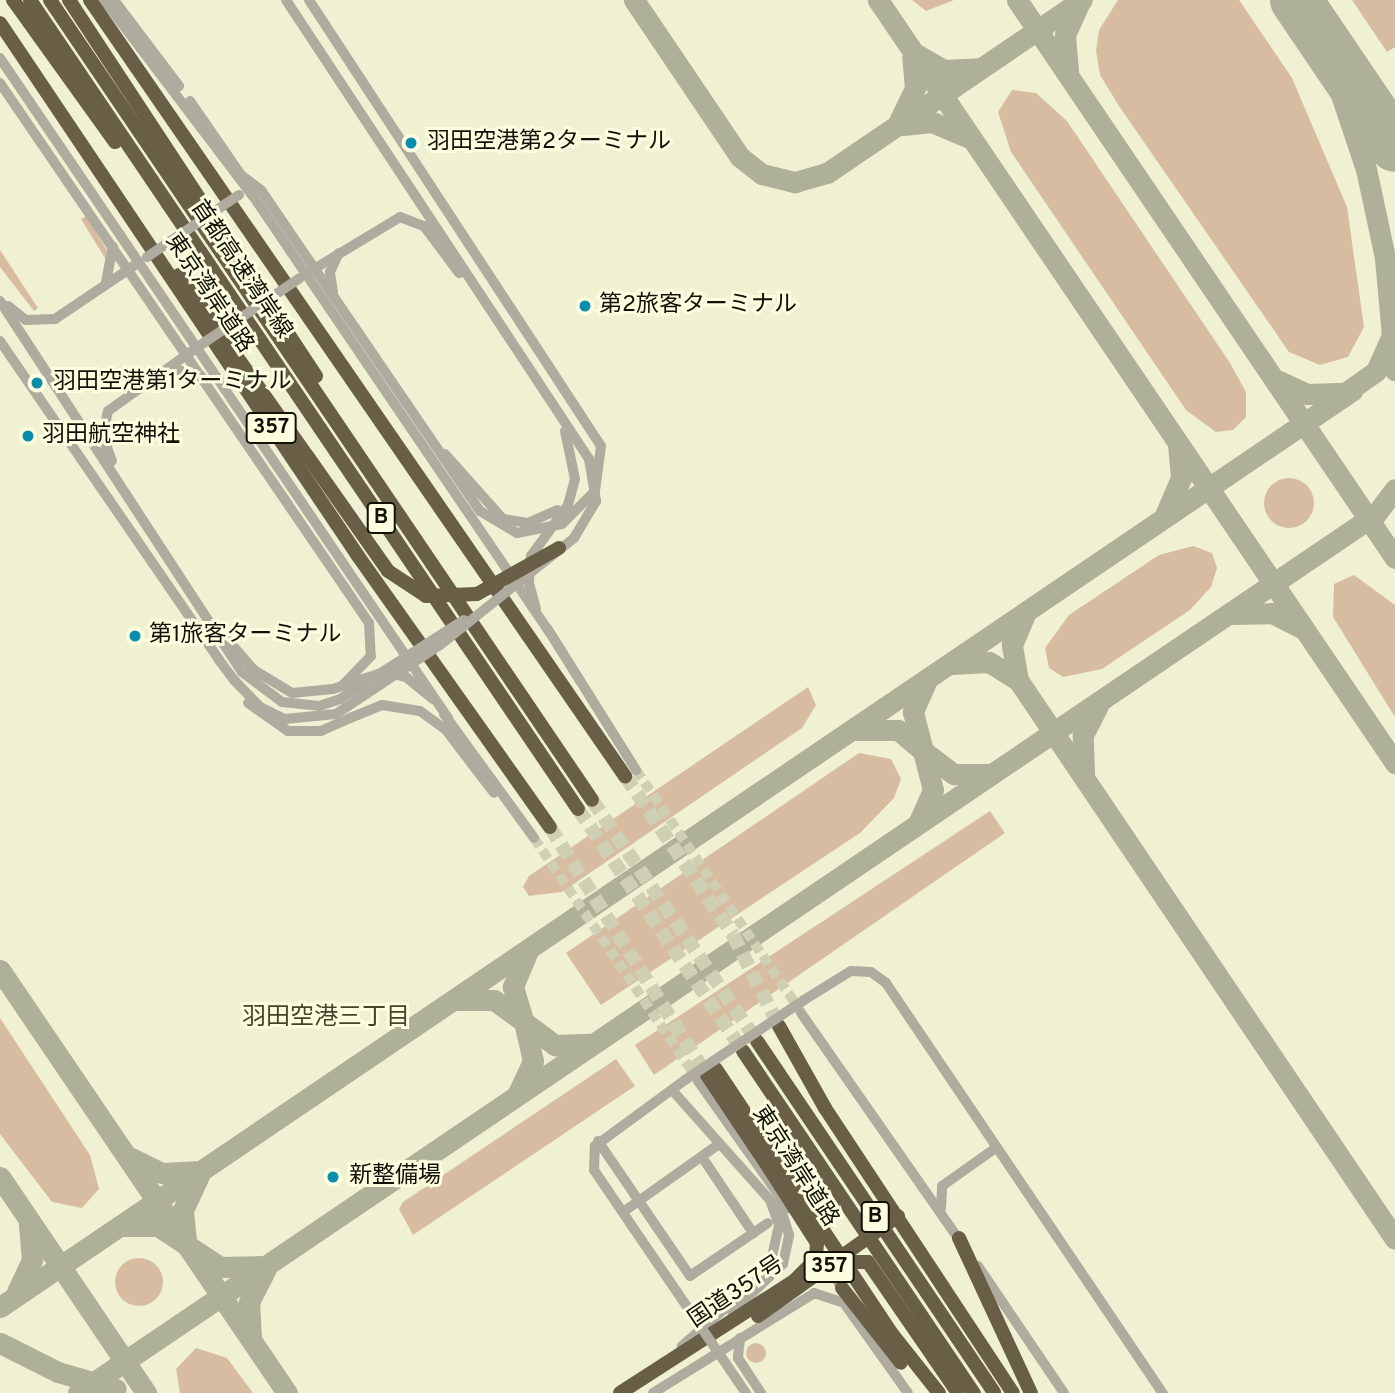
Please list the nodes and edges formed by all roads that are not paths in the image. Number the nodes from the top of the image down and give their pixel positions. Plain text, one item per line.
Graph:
1 (13, 0) edge
2 (30, 0) edge
3 (50, 0) edge
4 (69, 0) edge
5 (90, 0) edge
6 (104, 0) edge
7 (114, 0) edge
8 (286, 0) edge
9 (309, 0) edge
10 (0, 23) edge
11 (0, 58) edge
12 (1, 83) edge
13 (243, 192) junction
14 (134, 223) junction
15 (184, 227) junction
16 (111, 240) junction
17 (341, 250) junction
18 (139, 263) junction
19 (307, 274) junction
20 (103, 287) junction
21 (478, 292) junction
22 (0, 299) edge
23 (335, 299) junction
24 (0, 341) edge
25 (195, 348) junction
26 (166, 369) junction
27 (204, 378) junction
28 (559, 418) junction
29 (436, 446) junction
30 (120, 481) junction
31 (573, 487) junction
32 (411, 532) junction
33 (559, 548) junction
34 (482, 609) junction
35 (208, 617) junction
36 (550, 633) junction
37 (235, 681) junction
38 (343, 685) junction
39 (448, 718) junction
40 (631, 773) joint
41 (592, 800) tunnel mouth
42 (578, 809) tunnel mouth
43 (550, 827) tunnel mouth
44 (801, 1013) tunnel mouth
45 (779, 1026) tunnel mouth
46 (757, 1041) tunnel mouth
47 (743, 1051) tunnel mouth
48 (707, 1075) junction
49 (672, 1090) junction
50 (598, 1141) junction
51 (719, 1144) junction
52 (996, 1145) junction
53 (702, 1157) junction
54 (921, 1180) junction
55 (773, 1190) junction
56 (638, 1201) junction
57 (623, 1212) junction
58 (942, 1212) junction
59 (898, 1216) junction
60 (768, 1223) dead end
61 (753, 1233) junction
62 (959, 1238) junction
63 (822, 1272) junction
64 (794, 1281) junction
65 (842, 1288) junction
66 (756, 1312) junction
67 (718, 1317) junction
68 (740, 1337) junction
69 (875, 1344) junction
70 (621, 1392) edge
71 (642, 1393) edge
72 (653, 1393) edge
73 (746, 1393) edge
74 (761, 1393) edge
75 (908, 1393) edge
76 (932, 1393) edge
77 (939, 1393) edge
78 (958, 1393) edge
79 (974, 1393) edge
80 (994, 1393) edge
81 (1013, 1393) edge
82 (1031, 1393) edge
83 (1064, 1393) edge
84 (1163, 1393) edge

1 - 15 highway
2 - 15 highway, 首都高速湾岸線 / B
3 - 32 highway, 首都高速湾岸線 / B
4 - 32 highway
5 - 40 highway
6 - 13 street
7 - 19 street
8 - 21 street
9 - 29 street, bridge
10 - 14 highway, 東京湾岸道路 / 357
11 - 18 street
12 - 16 street
13 - 18 street, bridge
13 - 19 street
14 - 33 highway, bridge
14 - 43 highway, 東京湾岸道路 / 357
15 - 42 highway, 首都高速湾岸線 / B
16 - 18 street
16 - 20 street
17 - 19 street
17 - 21 street
17 - 23 street
18 - 20 street
18 - 25 street
19 - 23 street
19 - 25 street, bridge
19 - 36 street
20 - 22 street
21 - 28 street
22 - 30 street
23 - 29 street
24 - 37 street, bridge
25 - 26 street
25 - 27 street
25 - 39 street
26 - 27 street
26 - 30 street
27 - 38 street
28 - 31 street
28 - 33 street, bridge
29 - 31 street
30 - 35 street
31 - 36 street
32 - 41 highway, 首都高速湾岸線 / B
33 - 34 street, bridge
34 - 35 street, bridge
34 - 37 street, bridge
35 - 38 street
36 - 40 street
37 - 39 street, bridge
38 - 39 street
44 - 54 street
45 - 59 highway
46 - 80 highway, B
47 - 79 highway, B
48 - 55 street
48 - 64 highway, 東京湾岸道路 / 357, bridge
48 - 77 highway
49 - 50 street
49 - 51 street
49 - 52 street, bridge
50 - 56 street
50 - 57 street
51 - 53 street
51 - 67 street
52 - 54 street
52 - 58 street
52 - 84 street
53 - 56 street
53 - 61 street
54 - 58 street
55 - 65 street
55 - 67 street
56 - 57 street
56 - 61 street
57 - 73 street, bridge
58 - 62 street
59 - 63 highway, 国道357号 / 357, bridge
59 - 64 highway, 国道357号 / 357, bridge
59 - 81 highway
60 - 61 street
62 - 82 highway
62 - 83 street
63 - 66 highway, 国道357号 / 357, bridge
63 - 78 highway, bridge
64 - 66 highway, 国道357号 / 357
65 - 69 street
65 - 76 highway
66 - 70 highway, 国道357号 / 357
66 - 71 highway, 国道357号 / 357
67 - 70 street
68 - 69 street
68 - 72 street
68 - 74 street
69 - 75 street

